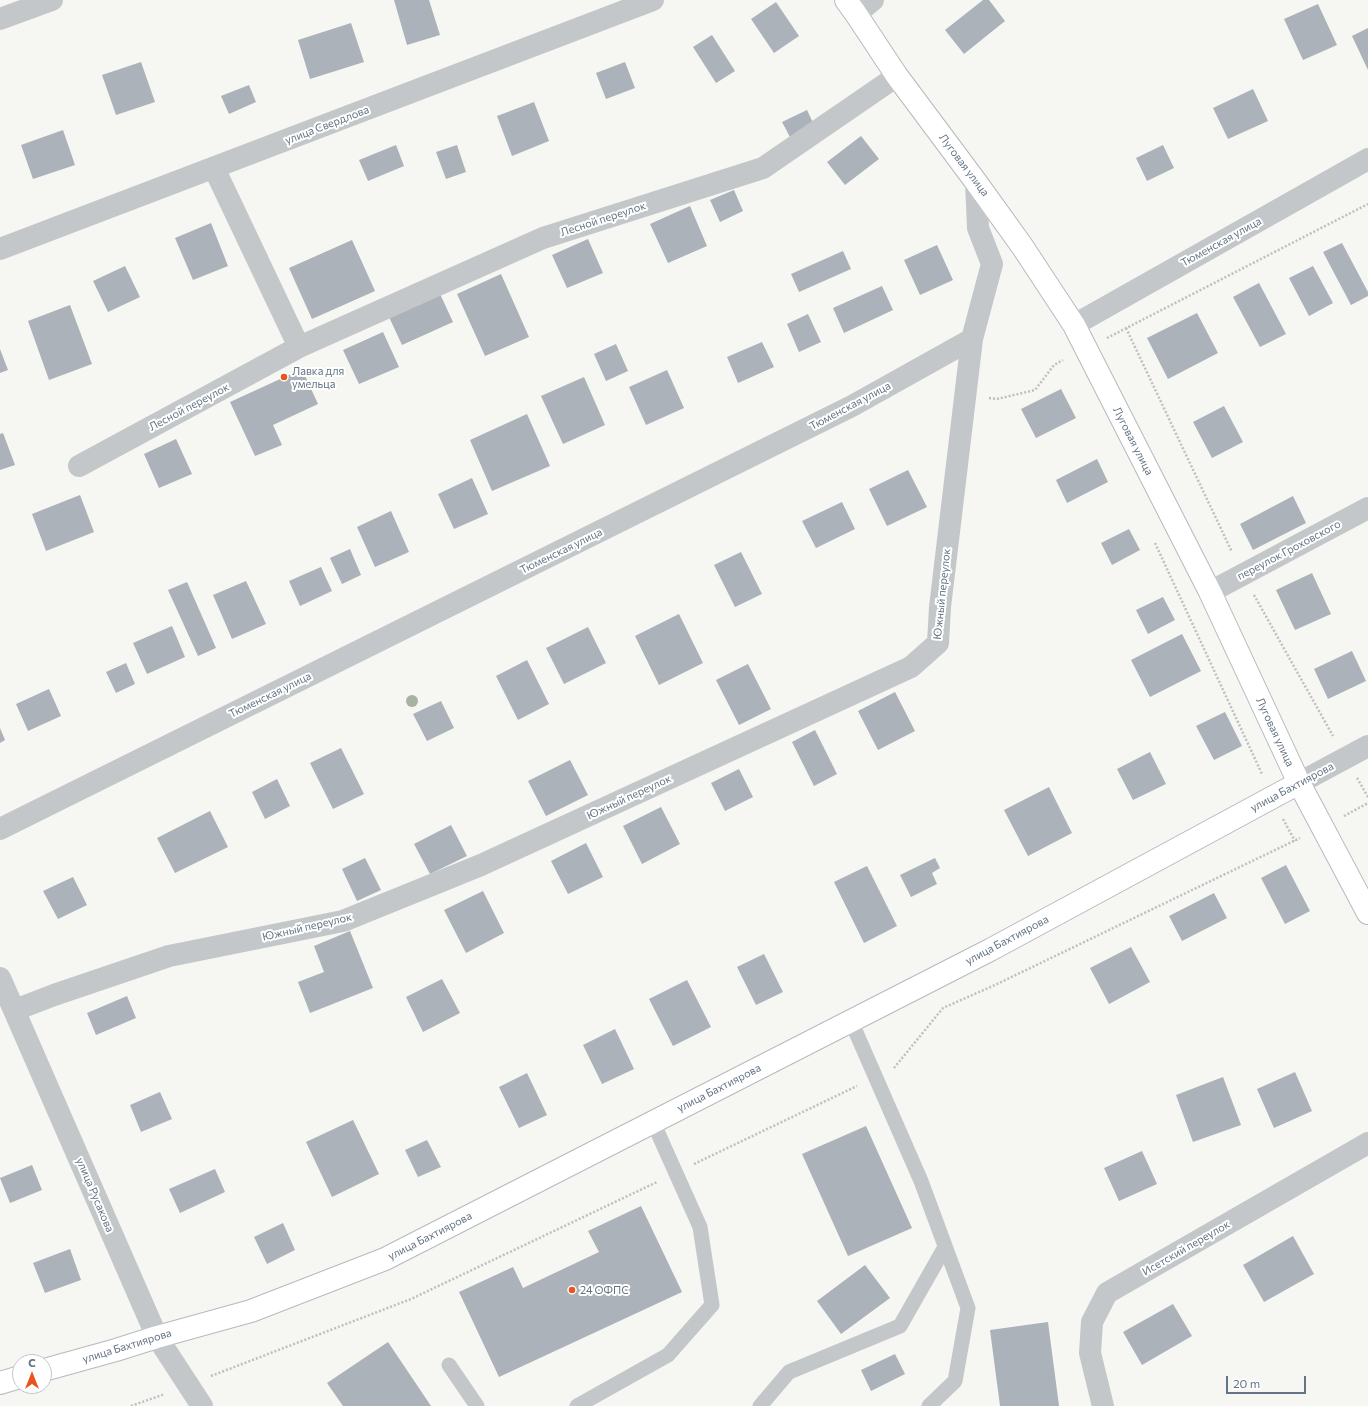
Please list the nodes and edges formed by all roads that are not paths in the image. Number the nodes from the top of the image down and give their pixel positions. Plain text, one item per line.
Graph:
1 (52, 0) edge
2 (653, 0) edge
3 (873, 0) edge
4 (851, 7) edge
5 (0, 19) edge
6 (897, 76) junction
7 (1368, 159) edge
8 (214, 168) junction
9 (976, 182) junction
10 (0, 248) edge
11 (1074, 325) junction
12 (972, 339) junction
13 (299, 347) junction
14 (79, 466) dead end
15 (1368, 508) edge
16 (1210, 592) junction
17 (1368, 746) edge
18 (1299, 783) junction
19 (0, 829) edge
20 (1368, 913) edge
21 (0, 978) edge
22 (15, 1010) junction
23 (851, 1021) junction
24 (653, 1122) junction
25 (1368, 1143) edge
26 (945, 1247) junction
27 (157, 1337) junction
28 (449, 1365) dead end
29 (52, 1368) edge
30 (12, 1379) edge
31 (0, 1383) edge
32 (202, 1406) edge
33 (477, 1406) edge
34 (577, 1406) edge
35 (760, 1406) edge
36 (929, 1406) edge
37 (1103, 1406) edge

1 - 5 street
2 - 8 street, улица Свердлова
3 - 4 street
4 - 6 main road, Луговая улица
6 - 9 main road, Луговая улица
6 - 13 street, Лесной переулок
7 - 11 street, Тюменская улица
8 - 10 street, улица Свердлова
8 - 13 street
9 - 11 main road, Луговая улица
9 - 12 street
11 - 16 main road, Луговая улица
12 - 19 street, Тюменская улица
12 - 22 street, Южный переулок
13 - 14 street, Лесной переулок
15 - 16 street, переулок Гроховского
16 - 18 main road, Луговая улица
17 - 18 street, улица Бахтиярова
18 - 20 main road, Луговая улица
18 - 23 main road, улица Бахтиярова
21 - 22 street, улица Русакова
22 - 27 street, улица Русакова
23 - 24 main road, улица Бахтиярова
23 - 26 lane
24 - 27 main road, улица Бахтиярова
24 - 34 lane
25 - 37 street, Исетский переулок
26 - 35 lane
26 - 36 lane
27 - 29 main road, улица Бахтиярова
27 - 32 street, улица Русакова
28 - 33 lane
30 - 31 main road

